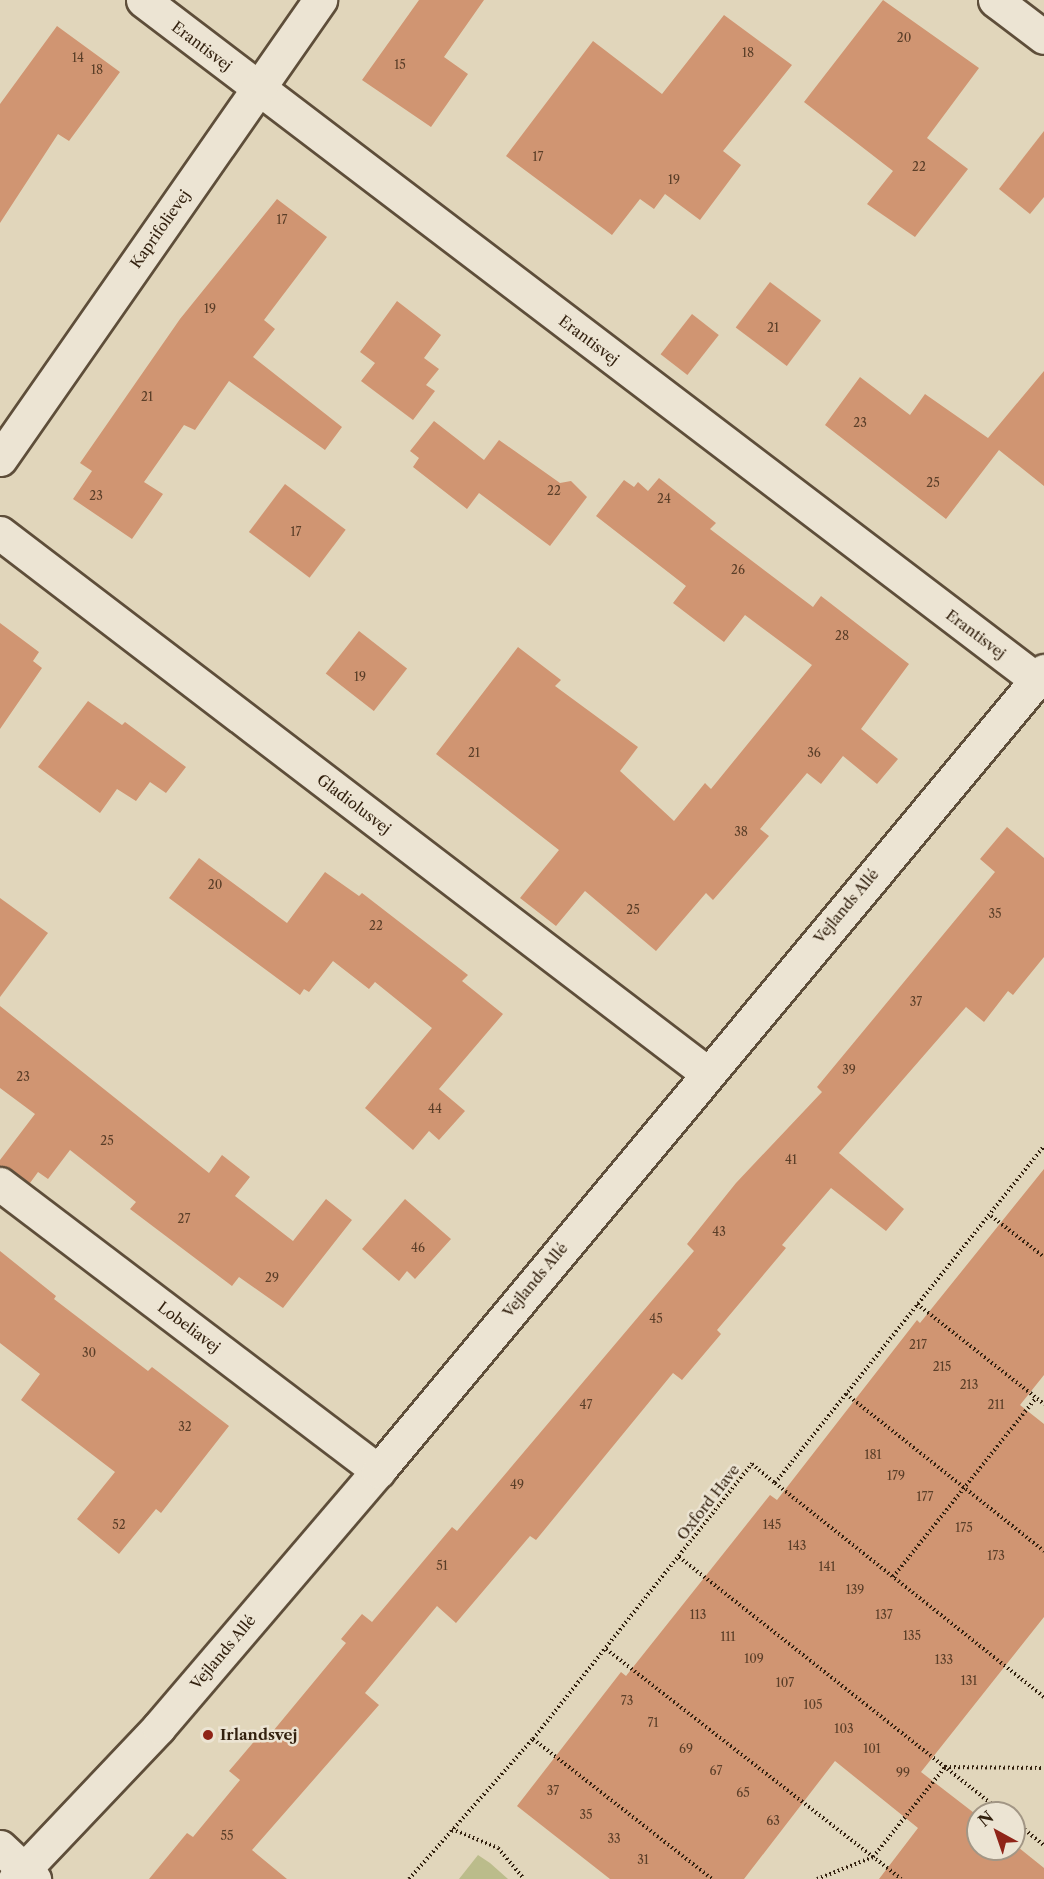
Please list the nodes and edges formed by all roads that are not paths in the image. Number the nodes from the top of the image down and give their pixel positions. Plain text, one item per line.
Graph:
1 (142, 0) edge
2 (320, 0) edge
3 (995, 0) edge
4 (1044, 37) edge
5 (258, 89) junction
6 (0, 459) edge
7 (0, 533) edge
8 (1040, 675) edge
9 (708, 1074) junction
10 (0, 1184) edge
11 (378, 1471) junction
12 (0, 1847) edge
13 (24, 1876) edge

1 - 5 street, Erantisvej
2 - 5 street, Kaprifolievej
3 - 4 street
5 - 6 street, Kaprifolievej
5 - 8 street, Erantisvej
7 - 9 street, Gladiolusvej
8 - 9 street, Vejlands Allé
9 - 11 street, Vejlands Allé
10 - 11 street, Lobeliavej
11 - 13 street, Vejlands Allé
12 - 13 street

